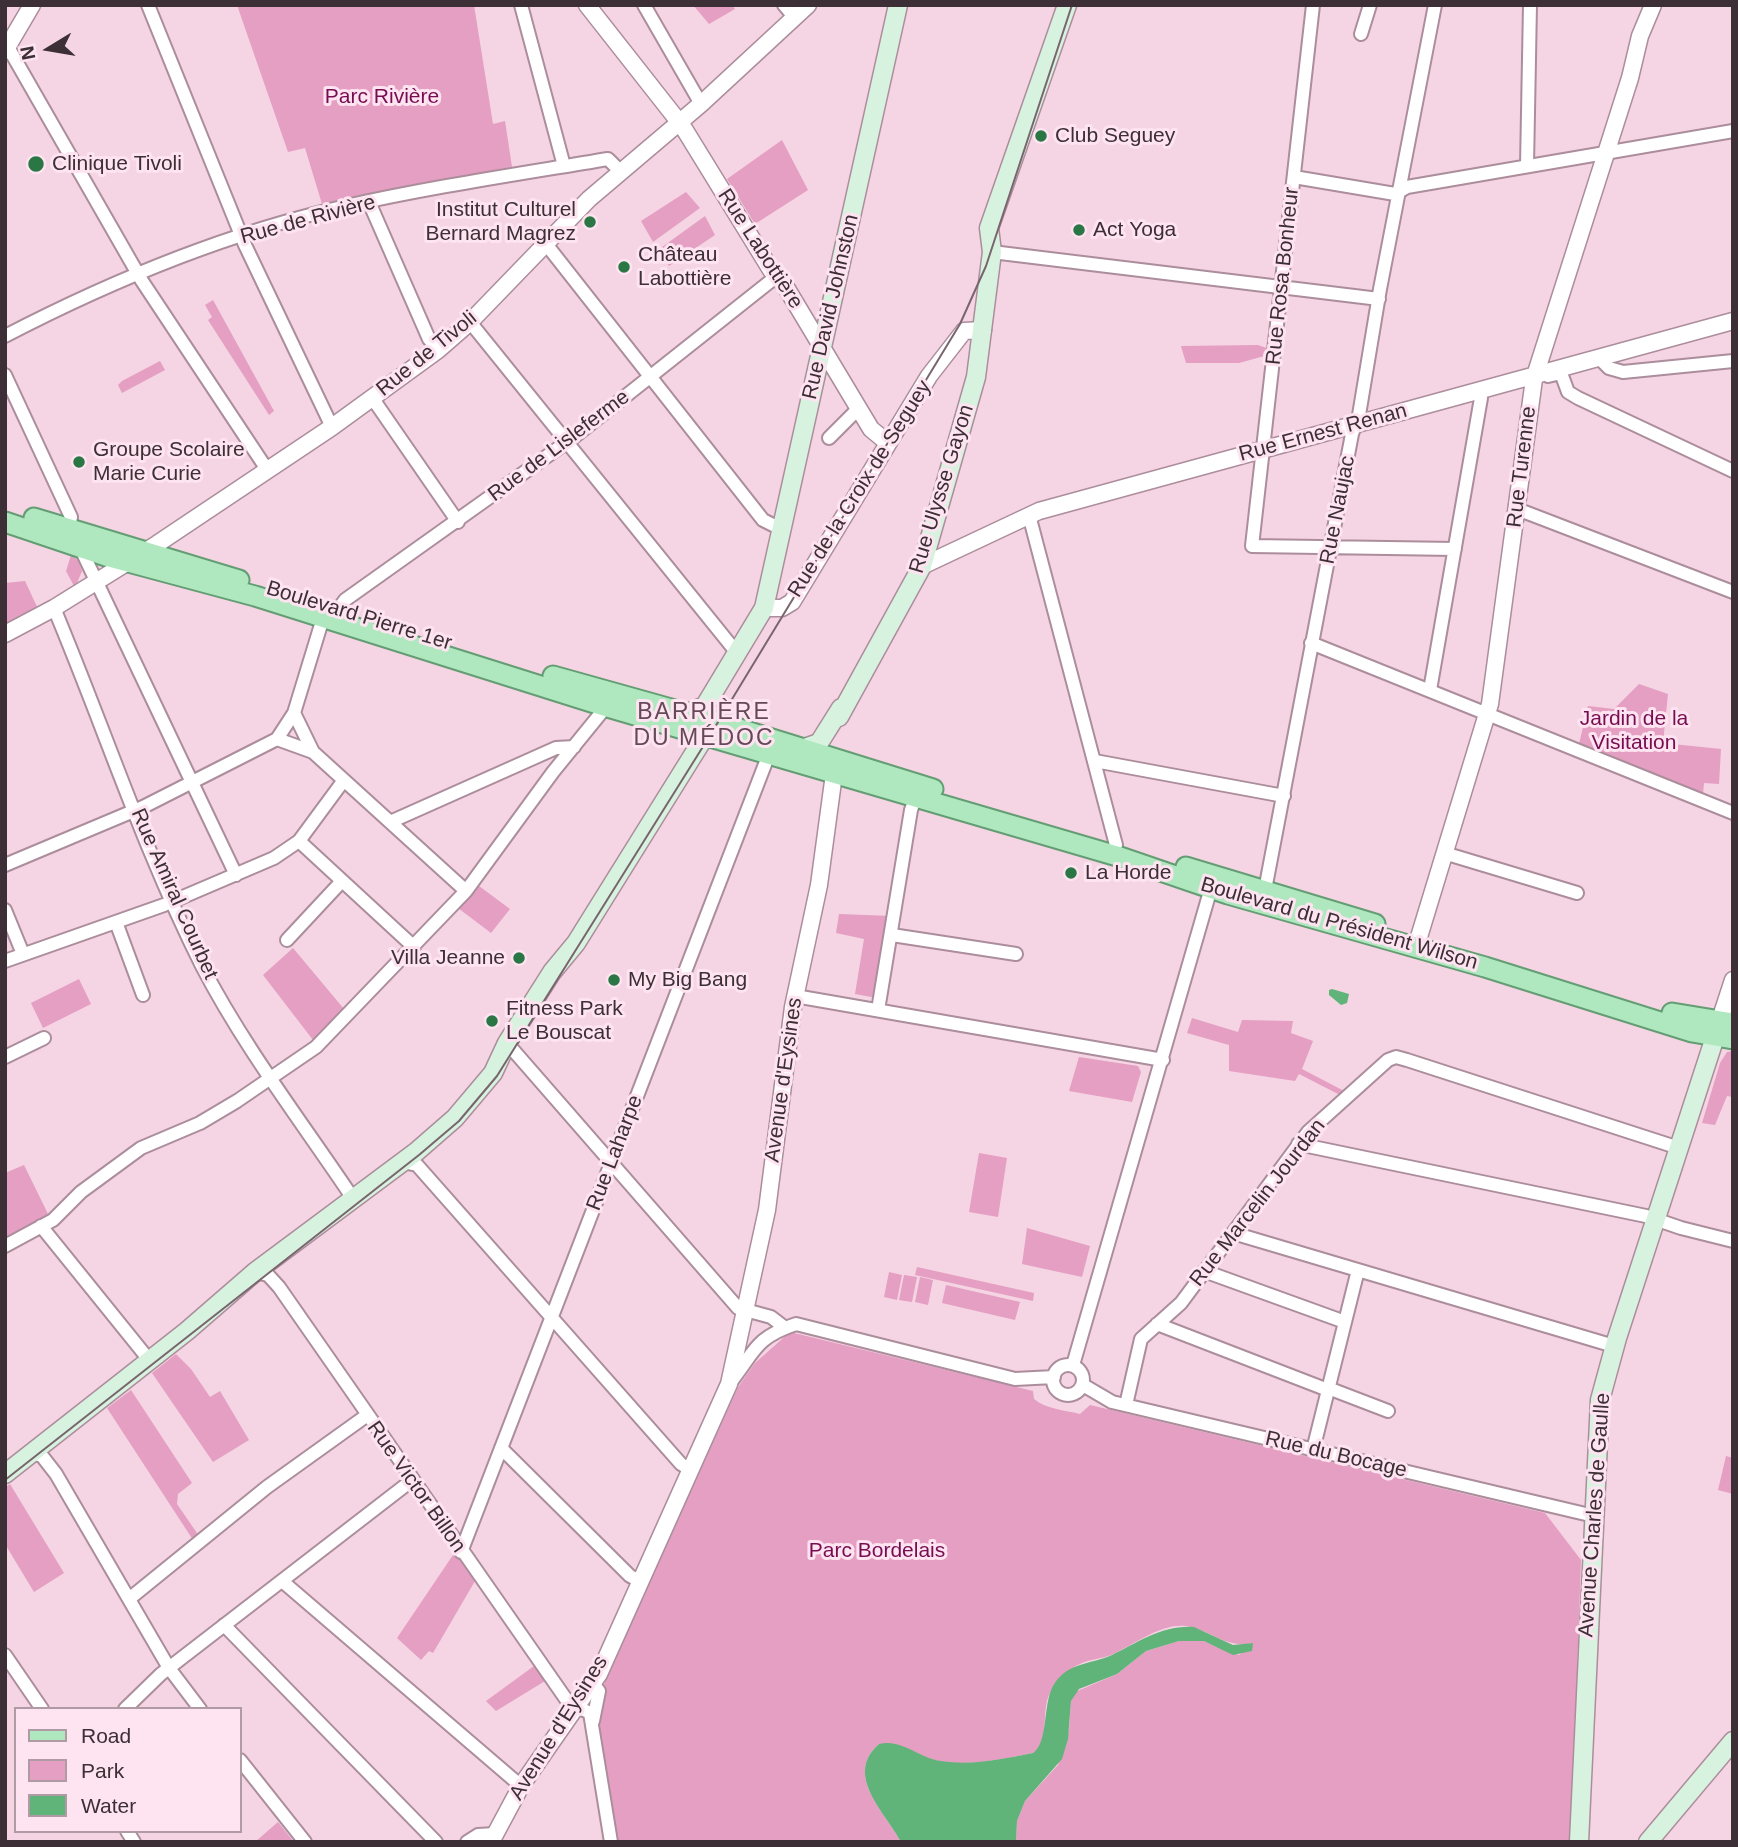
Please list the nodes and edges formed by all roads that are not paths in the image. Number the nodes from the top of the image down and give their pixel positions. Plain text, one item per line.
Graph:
1 (32, 5) edge
2 (148, 5) edge
3 (521, 5) edge
4 (587, 5) edge
5 (645, 5) edge
6 (808, 5) edge
7 (898, 5) edge
8 (1067, 5) edge
9 (1313, 5) edge
10 (1370, 5) edge
11 (1435, 5) edge
12 (1530, 5) edge
13 (1653, 5) edge
14 (789, 11) edge
15 (1361, 34) dead end
16 (6, 47) edge
17 (701, 104) junction
18 (679, 122) junction
19 (1733, 131) edge
20 (1607, 152) junction
21 (564, 166) junction
22 (1527, 166) junction
23 (621, 172) junction
24 (1294, 177) junction
25 (1398, 192) junction
26 (369, 202) junction
27 (242, 238) junction
28 (546, 244) junction
29 (992, 252) junction
30 (139, 274) junction
31 (777, 276) junction
32 (1281, 288) junction
33 (1379, 299) junction
34 (1733, 321) edge
35 (470, 322) junction
36 (983, 330) junction
37 (5, 336) edge
38 (822, 347) junction
39 (438, 350) junction
40 (1598, 357) junction
41 (1733, 361) edge
42 (1560, 371) junction
43 (5, 375) edge
44 (650, 376) junction
45 (1535, 377) junction
46 (1479, 390) junction
47 (373, 399) junction
48 (858, 409) junction
49 (1356, 424) junction
50 (332, 427) junction
51 (829, 439) dead end
52 (567, 442) junction
53 (888, 443) junction
54 (1263, 449) junction
55 (268, 471) junction
56 (1733, 471) edge
57 (1517, 509) junction
58 (5, 510) edge
59 (1029, 515) junction
60 (5, 522) edge
61 (458, 522) junction
62 (69, 528) junction
63 (781, 529) junction
64 (80, 547) junction
65 (1330, 548) junction
66 (1455, 549) junction
67 (146, 551) junction
68 (126, 553) junction
69 (922, 566) junction
70 (96, 582) junction
71 (1733, 593) edge
72 (54, 608) junction
73 (764, 608) junction
74 (331, 614) junction
75 (5, 634) edge
76 (1311, 643) junction
77 (737, 653) junction
78 (1430, 690) junction
79 (600, 697) junction
80 (841, 708) junction
81 (294, 713) junction
82 (1488, 713) junction
83 (703, 719) junction
84 (276, 739) junction
85 (574, 747) junction
86 (808, 749) junction
87 (313, 752) junction
88 (769, 754) junction
89 (1095, 761) junction
90 (832, 766) junction
91 (344, 780) junction
92 (191, 783) junction
93 (916, 796) junction
94 (1284, 796) junction
95 (136, 811) junction
96 (1733, 813) edge
97 (390, 822) junction
98 (299, 841) junction
99 (1116, 845) junction
100 (1444, 853) junction
101 (5, 865) edge
102 (236, 875) junction
103 (1209, 880) junction
104 (342, 881) junction
105 (1265, 890) junction
106 (466, 891) junction
107 (1577, 893) dead end
108 (173, 901) junction
109 (5, 910) edge
110 (116, 922) junction
111 (1334, 926) junction
112 (892, 935) junction
113 (1419, 937) junction
114 (287, 940) dead end
115 (414, 947) junction
116 (23, 954) junction
117 (1016, 954) dead end
118 (5, 961) edge
119 (1733, 980) edge
120 (143, 995) dead end
121 (795, 996) junction
122 (878, 1010) junction
123 (1726, 1031) edge
124 (44, 1038) dead end
125 (507, 1043) junction
126 (5, 1057) edge
127 (1163, 1060) junction
128 (272, 1079) junction
129 (1298, 1144) junction
130 (1679, 1148) junction
131 (403, 1161) junction
132 (611, 1164) junction
133 (352, 1197) junction
134 (1655, 1220) junction
135 (41, 1226) junction
136 (1233, 1233) junction
137 (1733, 1241) edge
138 (5, 1246) edge
139 (1358, 1270) junction
140 (256, 1272) junction
141 (1204, 1272) junction
142 (745, 1311) junction
143 (552, 1318) junction
144 (1345, 1322) junction
145 (1157, 1324) junction
146 (783, 1327) junction
147 (1614, 1346) junction
148 (150, 1361) junction
149 (1073, 1365) junction
150 (1054, 1377) junction
151 (729, 1384) junction
152 (1083, 1385) junction
153 (1328, 1389) junction
154 (1126, 1405) junction
155 (1388, 1411) dead end
156 (366, 1416) junction
157 (501, 1448) junction
158 (1313, 1450) junction
159 (31, 1454) junction
160 (689, 1469) junction
161 (5, 1474) edge
162 (411, 1481) junction
163 (1594, 1516) junction
164 (461, 1552) junction
165 (638, 1580) junction
166 (282, 1581) junction
167 (129, 1598) junction
168 (224, 1625) junction
169 (5, 1655) edge
170 (169, 1668) junction
171 (593, 1683) junction
172 (576, 1705) junction
173 (41, 1707) edge
174 (127, 1707) edge
175 (198, 1707) edge
176 (592, 1725) junction
177 (1733, 1741) edge
178 (242, 1763) edge
179 (521, 1786) junction
180 (493, 1838) edge
181 (305, 1842) edge
182 (436, 1842) edge
183 (467, 1842) edge
184 (611, 1842) edge
185 (1579, 1842) edge
186 (1648, 1842) edge

1 - 16 street
2 - 27 street
3 - 21 street
4 - 18 street, Rue Labottière
5 - 17 street
6 - 14 street, Rue de Tivoli
7 - 38 main road, Rue David Johnston
8 - 29 main road
9 - 24 street, Rue Rosa Bonheur
10 - 15 street
11 - 25 street, Rue Naujac
12 - 22 street
13 - 20 street, Rue Turenne
14 - 17 street, Rue de Tivoli
16 - 30 street
17 - 18 street, Rue de Tivoli
18 - 23 street, Rue de Tivoli
18 - 31 street, Rue Labottière
19 - 20 street
20 - 22 street
20 - 45 street, Rue Turenne
21 - 23 street, Rue de Rivière
21 - 26 street, Rue de Rivière
22 - 25 street
23 - 28 street, Rue de Tivoli
24 - 25 street
24 - 32 street, Rue Rosa Bonheur
25 - 33 street, Rue Naujac
26 - 27 street, Rue de Rivière
26 - 39 street
27 - 30 street, Rue de Rivière
27 - 50 street
28 - 35 street, Rue de Tivoli
28 - 44 street
29 - 32 street
29 - 36 main road, Rue Ulysse Gayon
30 - 37 street, Rue de Rivière
30 - 55 street
31 - 38 street, Rue Labottière
31 - 44 street, Rue de Lisleferme
32 - 33 street
32 - 54 street, Rue Rosa Bonheur
33 - 49 street, Rue Naujac
34 - 40 street, Rue Ernest Renan
35 - 39 street, Rue de Tivoli
35 - 52 street
36 - 53 street, Rue de la Croix de Seguey
36 - 69 main road, Rue Ulysse Gayon
38 - 48 street, Rue Labottière
38 - 63 main road, Rue David Johnston
39 - 47 street, Rue de Tivoli
40 - 41 street
40 - 42 street, Rue Ernest Renan
42 - 45 street, Rue Ernest Renan
42 - 56 street
43 - 62 street
44 - 52 street, Rue de Lisleferme
44 - 63 street
45 - 46 street, Rue Ernest Renan
45 - 57 street, Rue Turenne
46 - 49 street, Rue Ernest Renan
46 - 66 street
47 - 50 street, Rue de Tivoli
47 - 61 street
48 - 51 street
48 - 53 street, Rue Labottière
49 - 54 street, Rue Ernest Renan
49 - 65 street, Rue Naujac
50 - 55 street, Rue de Tivoli
52 - 61 street, Rue de Lisleferme
52 - 77 street
53 - 73 street, Rue de la Croix de Seguey
54 - 59 street, Rue Ernest Renan
54 - 65 street, Rue Rosa Bonheur
55 - 67 street, Rue de Tivoli
57 - 71 street
57 - 82 street, Rue Turenne
58 - 62 main road, Boulevard Pierre 1er
59 - 69 street, Rue Ernest Renan
59 - 89 street
60 - 64 main road, Boulevard Pierre 1er
61 - 74 street, Rue de Lisleferme
62 - 68 main road, Boulevard Pierre 1er
63 - 73 main road, Rue David Johnston
64 - 68 main road, Boulevard Pierre 1er
64 - 70 street
65 - 66 street
65 - 76 street, Rue Naujac
66 - 78 street
67 - 68 main road, Boulevard Pierre 1er
67 - 74 main road, Boulevard Pierre 1er
68 - 70 street
68 - 74 main road, Boulevard Pierre 1er
69 - 80 main road, Rue Ulysse Gayon
70 - 72 street
70 - 92 street
72 - 75 street
72 - 95 street, Rue Amiral Courbet
73 - 77 main road, Rue de la Croix de Seguey
74 - 79 main road, Boulevard Pierre 1er
74 - 81 street
76 - 78 street
76 - 94 street, Rue Naujac
77 - 83 main road, Rue de la Croix de Seguey
78 - 82 street
79 - 83 main road, Boulevard Pierre 1er
79 - 83 main road, Boulevard Pierre 1er
79 - 85 street
80 - 86 main road, Rue Ulysse Gayon
80 - 90 main road, Rue Ulysse Gayon
81 - 84 street
81 - 87 street
82 - 96 street
82 - 100 street, Rue Turenne
83 - 86 main road, Boulevard du Président Wilson
83 - 88 main road, Boulevard du Président Wilson
83 - 125 main road, Rue de la Croix de Seguey
84 - 87 street
84 - 92 street
85 - 97 street
85 - 106 street
86 - 90 main road, Boulevard du Président Wilson
87 - 91 street
88 - 90 main road, Boulevard du Président Wilson
88 - 132 street, Rue Laharpe
89 - 94 street
89 - 99 street
90 - 93 main road, Boulevard du Président Wilson
90 - 99 main road, Boulevard du Président Wilson
90 - 121 street, Avenue d'Eysines
91 - 97 street
91 - 98 street
92 - 95 street
92 - 102 street
93 - 103 main road, Boulevard du Président Wilson
93 - 112 street
94 - 105 street, Rue Naujac
95 - 101 street
95 - 108 street, Rue Amiral Courbet
97 - 106 street
98 - 102 street
98 - 104 street
99 - 103 main road, Boulevard du Président Wilson
100 - 107 street
100 - 113 street, Rue Turenne
102 - 108 street
103 - 105 main road, Boulevard du Président Wilson
103 - 111 main road, Boulevard du Président Wilson
103 - 127 street
104 - 114 street
104 - 115 street
105 - 113 main road, Boulevard du Président Wilson
106 - 115 street
108 - 110 street
108 - 128 street, Rue Amiral Courbet
109 - 116 street
110 - 116 street
110 - 120 street
111 - 113 street
111 - 123 main road, Boulevard du Président Wilson
112 - 117 street
112 - 122 street
113 - 123 main road, Boulevard du Président Wilson
115 - 128 street
116 - 118 street
119 - 123 street
121 - 122 street
121 - 142 street, Avenue d'Eysines
122 - 127 street
123 - 130 main road, Avenue Charles de Gaulle
124 - 126 street
125 - 131 main road, Rue de la Croix de Seguey
125 - 132 street
127 - 149 street
128 - 133 street, Rue Amiral Courbet
128 - 135 street
129 - 130 street, Rue Marcelin Jourdan
129 - 134 street
129 - 136 street, Rue Marcelin Jourdan
130 - 134 main road, Avenue Charles de Gaulle
131 - 133 main road, Rue de la Croix de Seguey
131 - 143 street
132 - 142 street
132 - 143 street, Rue Laharpe
133 - 140 main road, Rue de la Croix de Seguey
134 - 137 street
134 - 147 main road, Avenue Charles de Gaulle
135 - 138 street
135 - 148 street
136 - 139 street
136 - 141 street, Rue Marcelin Jourdan
139 - 144 street
139 - 147 street
140 - 148 main road, Rue de la Croix de Seguey
140 - 156 street, Rue Victor Billon
141 - 144 street
141 - 145 street, Rue Marcelin Jourdan
142 - 146 street
142 - 151 street, Avenue d'Eysines
143 - 157 street, Rue Laharpe
143 - 160 street
144 - 153 street
145 - 153 street
145 - 154 street, Rue Marcelin Jourdan
146 - 150 street
146 - 151 street, Avenue d'Eysines
147 - 163 main road, Avenue Charles de Gaulle
148 - 159 main road, Rue de la Croix de Seguey
149 - 150 street
149 - 152 street
150 - 152 street
151 - 160 street, Avenue d'Eysines
152 - 154 street, Rue du Bocage
153 - 155 street
153 - 158 street
154 - 158 street, Rue du Bocage
156 - 162 street, Rue Victor Billon
156 - 167 street
157 - 164 street, Rue Laharpe
157 - 165 street
158 - 163 street, Rue du Bocage
159 - 161 main road, Rue de la Croix de Seguey
159 - 167 street
160 - 165 street, Avenue d'Eysines
162 - 164 street, Rue Victor Billon
162 - 166 street
163 - 185 main road, Avenue Charles de Gaulle
164 - 172 street, Rue Victor Billon
165 - 171 street, Avenue d'Eysines
166 - 168 street
166 - 179 street
167 - 170 street
168 - 170 street
168 - 182 street
169 - 173 street
170 - 174 street
170 - 175 street
171 - 172 street, Avenue d'Eysines
171 - 176 street
172 - 176 street, Rue Victor Billon
172 - 179 street, Avenue d'Eysines
176 - 184 street
177 - 186 main road
178 - 181 street
179 - 180 street, Avenue d'Eysines
180 - 183 street

